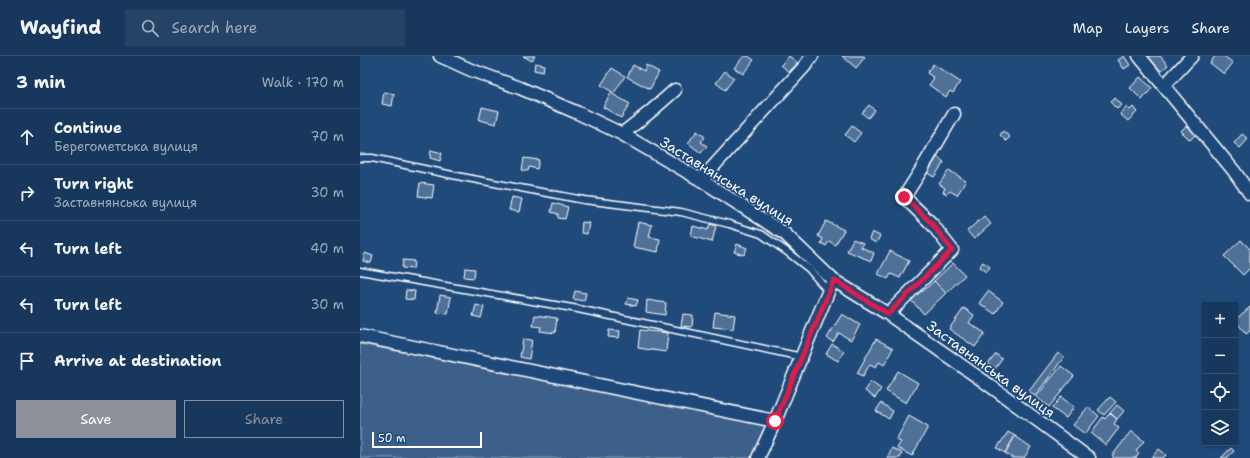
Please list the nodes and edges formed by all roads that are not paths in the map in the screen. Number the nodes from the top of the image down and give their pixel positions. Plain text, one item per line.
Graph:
1 (440, 56) edge
2 (812, 56) edge
3 (1139, 56) edge
4 (1192, 56) edge
5 (1164, 86) junction
6 (675, 90) dead end
7 (954, 114) dead end
8 (622, 134) junction
9 (360, 158) edge
10 (701, 180) junction
11 (1250, 194) edge
12 (360, 271) edge
13 (831, 286) junction
14 (888, 314) junction
15 (360, 336) edge
16 (802, 357) junction
17 (775, 421) junction
18 (758, 458) edge
19 (1089, 458) edge

1 - 8 street, Заставнянська вулиця
2 - 10 street
3 - 5 street
4 - 5 street
5 - 11 street
6 - 8 street
7 - 14 street
8 - 10 street, Заставнянська вулиця
9 - 13 lane
10 - 13 street, Заставнянська вулиця
12 - 16 lane
13 - 14 street, Заставнянська вулиця
13 - 16 street
14 - 19 street, Заставнянська вулиця
15 - 17 street
16 - 17 street
17 - 18 street

